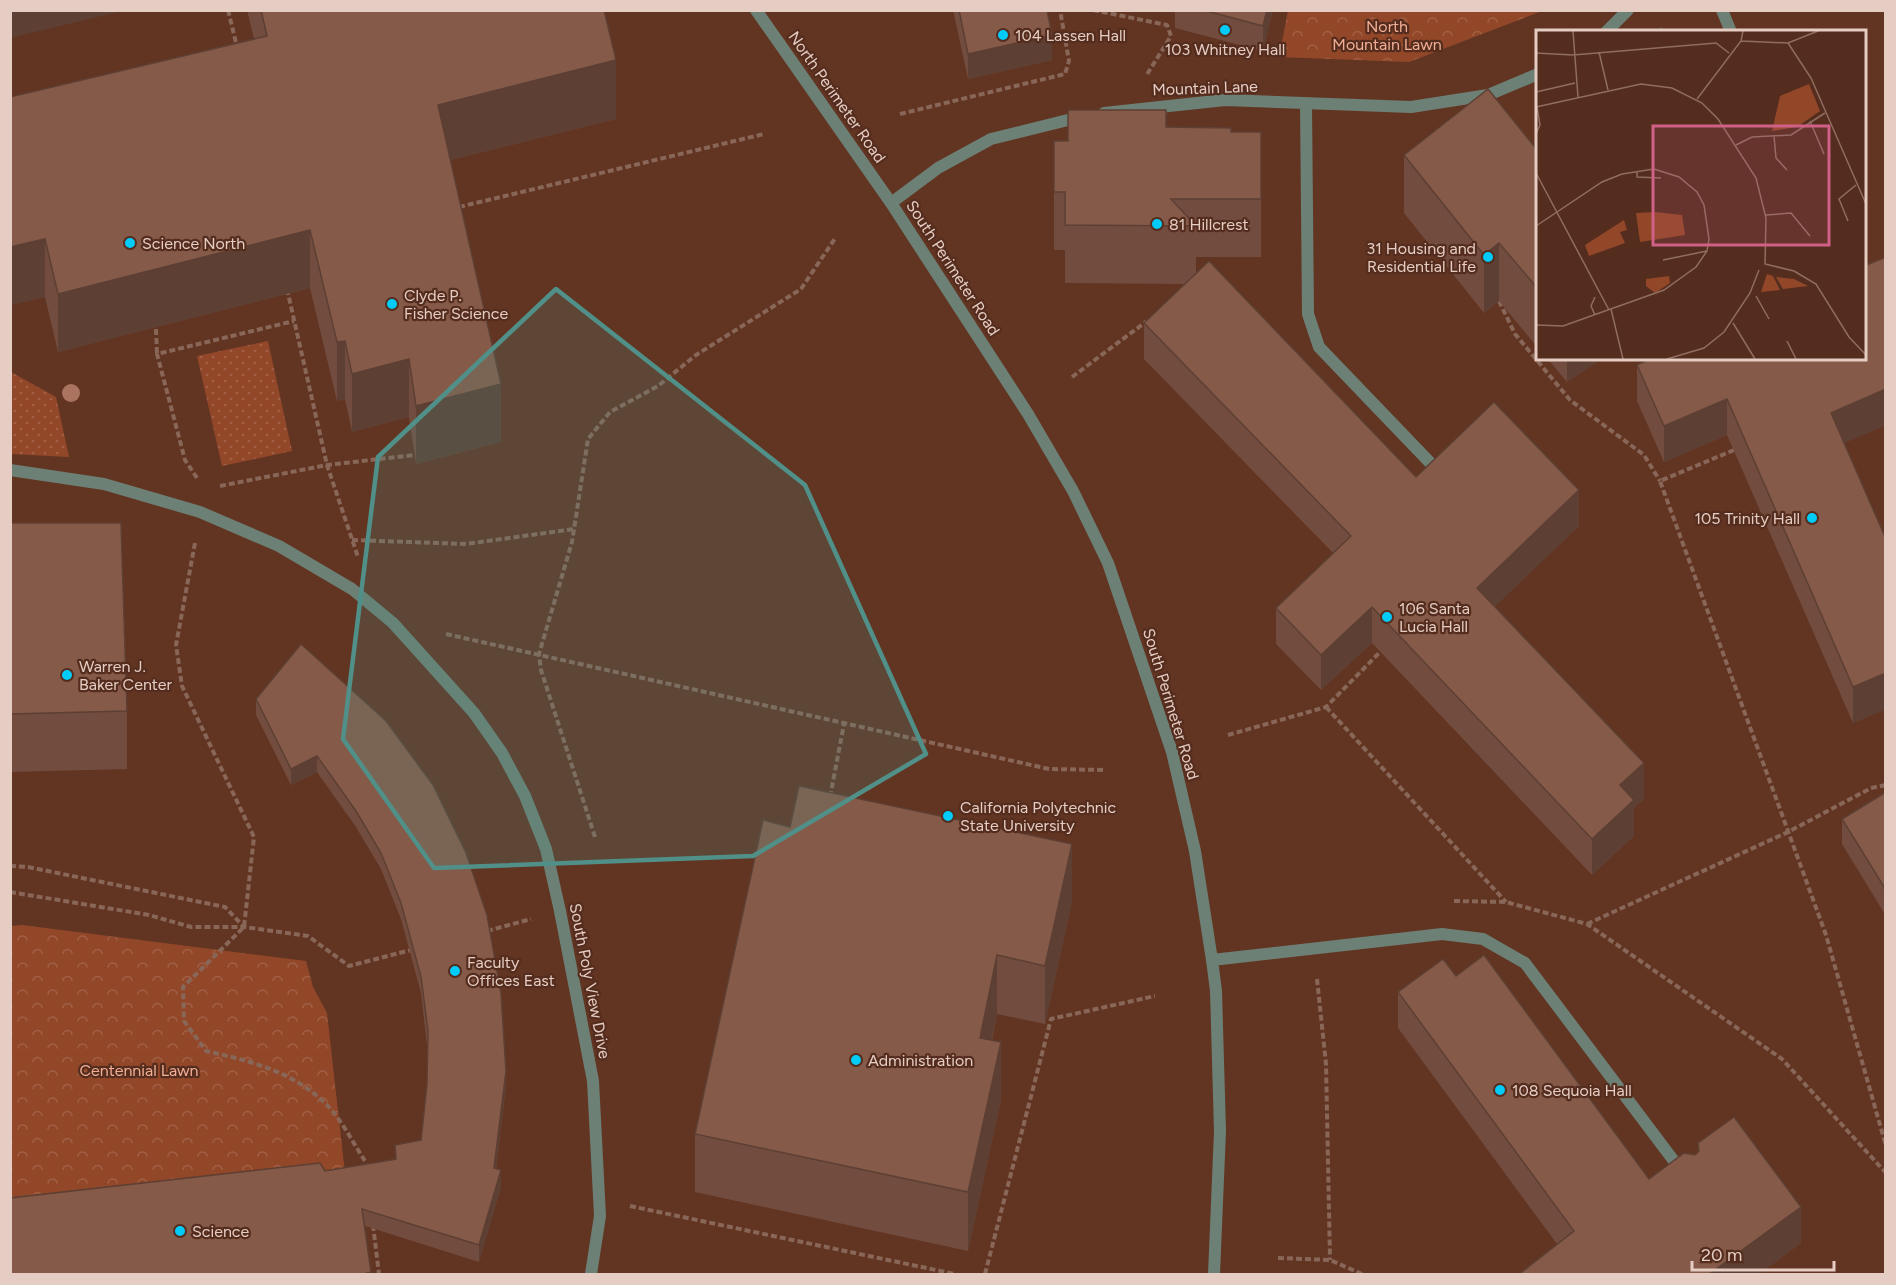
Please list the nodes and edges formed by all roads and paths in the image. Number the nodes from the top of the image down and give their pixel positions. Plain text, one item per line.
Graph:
1 (228, 10) edge
2 (756, 10) edge
3 (1060, 10) edge
4 (1093, 10) edge
5 (1628, 10) edge
6 (1722, 10) edge
7 (1608, 30) edge
8 (1730, 30) edge
9 (239, 55) edge
10 (1536, 75) edge
11 (1145, 78) dead end
12 (1306, 104) junction
13 (900, 114) dead end
14 (764, 134) dead end
15 (891, 203) junction
16 (448, 209) edge
17 (836, 237) dead end
18 (287, 288) edge
19 (1495, 292) edge
20 (1154, 316) edge
21 (294, 321) junction
22 (156, 329) dead end
23 (157, 354) junction
24 (1536, 359) edge
25 (1537, 360) edge
26 (1072, 377) dead end
27 (1734, 450) edge
28 (415, 455) edge
29 (327, 465) junction
30 (10, 470) edge
31 (1439, 472) edge
32 (198, 479) dead end
33 (1660, 481) junction
34 (215, 487) dead end
35 (200, 512) junction
36 (574, 529) junction
37 (352, 540) junction
38 (352, 589) junction
39 (448, 634) dead end
40 (1380, 652) dead end
41 (539, 654) junction
42 (1326, 707) junction
43 (844, 724) junction
44 (1228, 735) dead end
45 (1106, 770) dead end
46 (1886, 785) edge
47 (829, 802) edge
48 (1788, 832) junction
49 (595, 837) dead end
50 (10, 866) edge
51 (10, 892) edge
52 (1452, 901) dead end
53 (1506, 902) junction
54 (560, 911) junction
55 (1587, 924) junction
56 (244, 927) junction
57 (487, 931) edge
58 (411, 950) edge
59 (1212, 960) junction
60 (1329, 976) dead end
61 (1317, 978) junction
62 (1306, 980) dead end
63 (1155, 996) dead end
64 (1886, 1146) edge
65 (367, 1173) edge
66 (1886, 1173) edge
67 (1691, 1184) edge
68 (600, 1199) junction
69 (372, 1218) edge
70 (1278, 1258) dead end
71 (1330, 1260) junction
72 (935, 1272) edge
73 (379, 1275) edge
74 (591, 1275) edge
75 (956, 1275) edge
76 (985, 1275) edge
77 (1214, 1275) edge
78 (1362, 1275) edge

1 - 9 path
2 - 15 street, North Perimeter Road
3 - 13 path
4 - 11 path
5 - 7 street
6 - 8 street
10 - 12 street, Mountain Lane
12 - 15 street, Mountain Lane
12 - 31 street
14 - 16 path
15 - 59 street, South Perimeter Road
17 - 36 path
18 - 21 path
19 - 24 path
20 - 26 path
21 - 23 path
21 - 29 path
22 - 23 path
23 - 32 path
25 - 33 path
27 - 33 path
28 - 29 path
29 - 34 path
29 - 37 path
30 - 35 street, South Poly View Drive
33 - 48 path
35 - 38 street, South Poly View Drive
35 - 56 path
36 - 37 path
36 - 41 path
37 - 38 path
38 - 54 street, South Poly View Drive
39 - 41 path
40 - 42 path
41 - 43 path
41 - 49 path
42 - 44 path
42 - 53 path
43 - 45 path
43 - 47 path
46 - 48 path
48 - 55 path
48 - 64 path
50 - 56 path
51 - 56 path
52 - 53 path
53 - 55 path
54 - 57 path
54 - 68 street, South Poly View Drive
55 - 66 path
56 - 58 path
56 - 65 path
59 - 67 street
59 - 77 street, South Perimeter Road
60 - 61 path
61 - 62 path
61 - 71 path
63 - 76 path
68 - 72 path
68 - 74 street, South Poly View Drive
69 - 73 path
70 - 71 path
71 - 78 path
72 - 75 path

